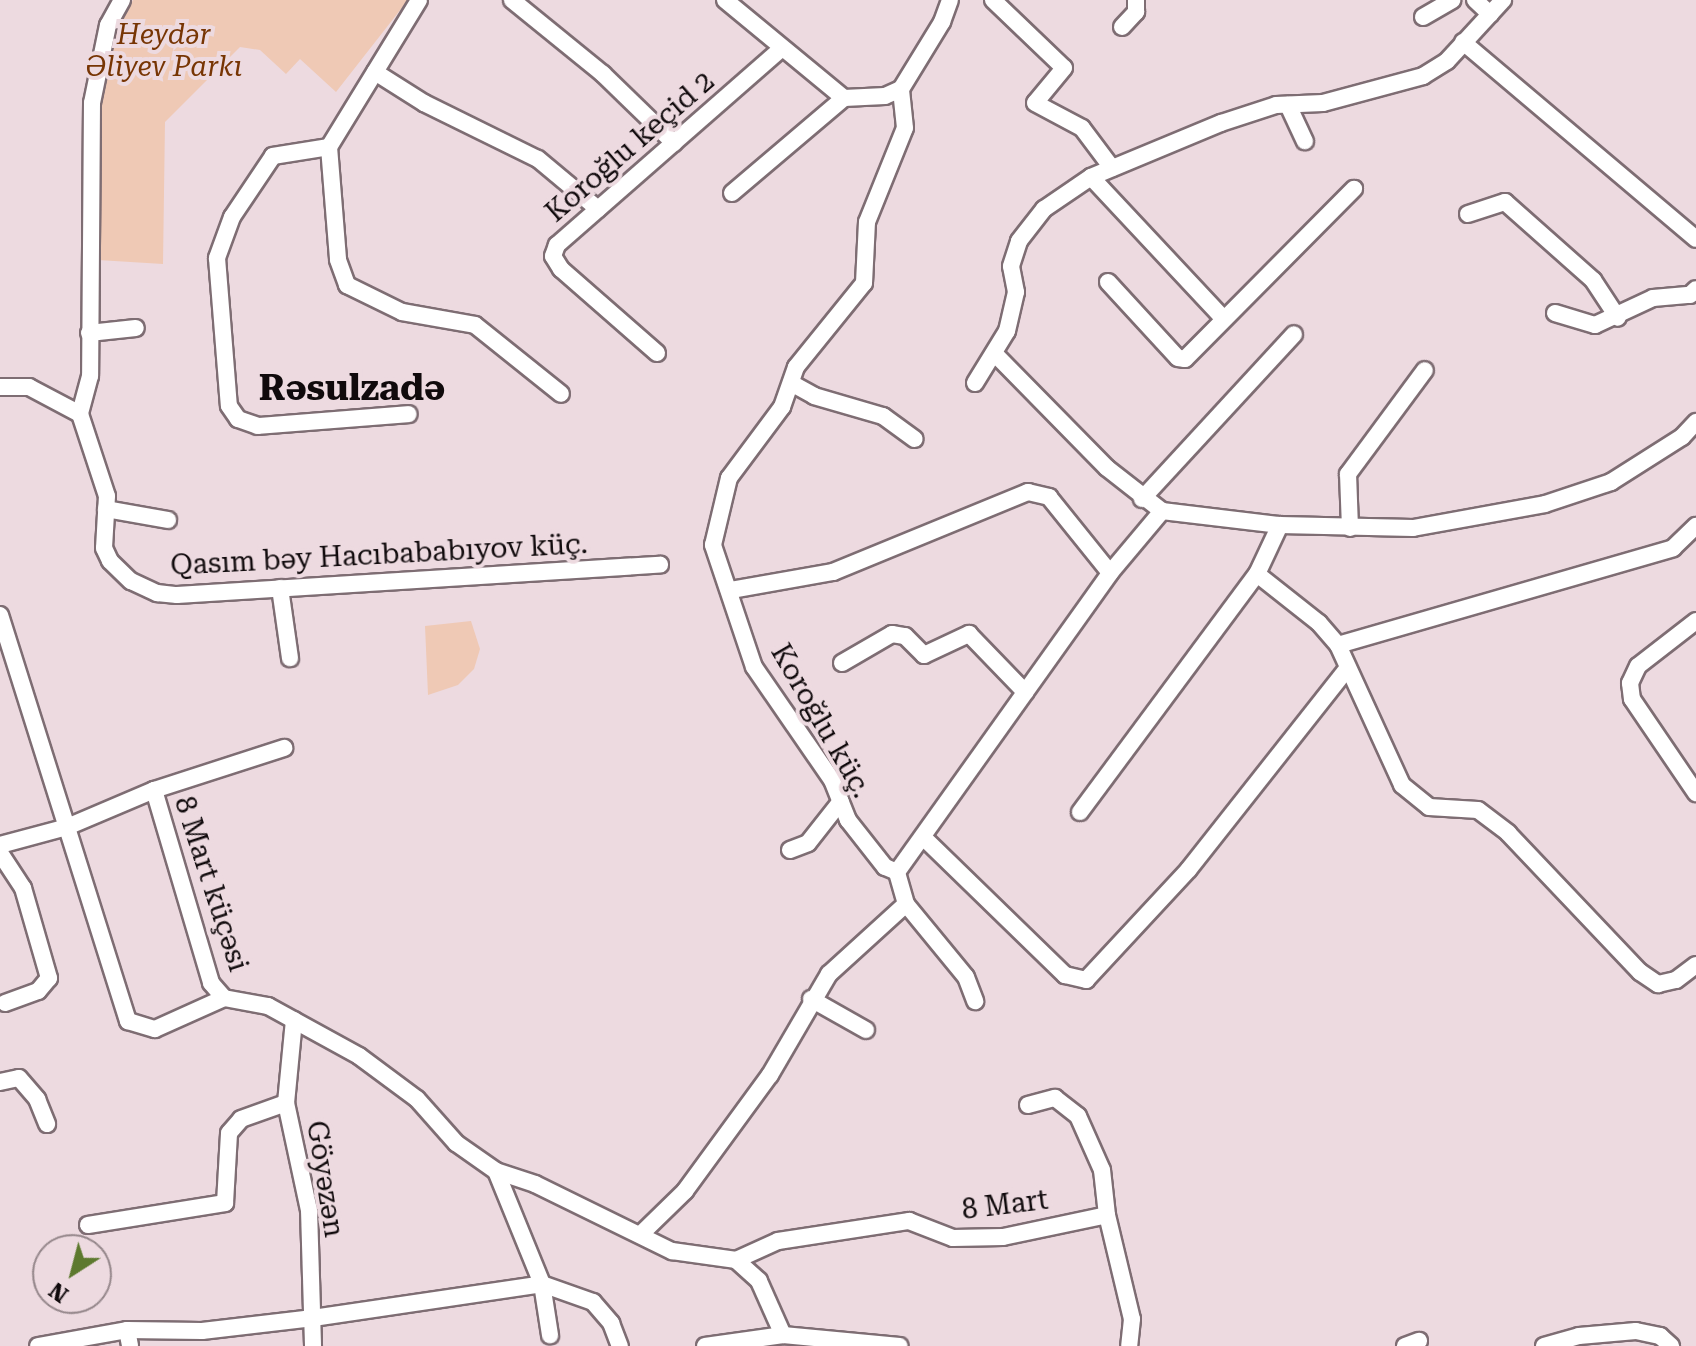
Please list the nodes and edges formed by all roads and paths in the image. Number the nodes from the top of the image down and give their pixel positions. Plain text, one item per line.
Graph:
1 (122, 0) edge
2 (419, 0) edge
3 (512, 0) edge
4 (725, 0) edge
5 (950, 0) edge
6 (993, 0) edge
7 (1136, 0) edge
8 (1452, 0) edge
9 (1475, 0) edge
10 (1503, 0) edge
11 (744, 6) edge
12 (1490, 14) junction
13 (1423, 17) dead end
14 (1122, 27) dead end
15 (1463, 42) junction
16 (781, 49) junction
17 (375, 72) junction
18 (901, 89) junction
19 (844, 98) junction
20 (1288, 105) junction
21 (1305, 141) dead end
22 (674, 143) junction
23 (329, 147) junction
24 (1112, 168) junction
25 (1091, 177) junction
26 (1354, 189) dead end
27 (732, 193) dead end
28 (598, 209) junction
29 (1468, 214) dead end
30 (1696, 239) edge
31 (1108, 282) dead end
32 (1696, 289) edge
33 (1555, 313) dead end
34 (1222, 317) junction
35 (1618, 318) junction
36 (136, 328) dead end
37 (89, 333) junction
38 (1294, 334) dead end
39 (657, 353) dead end
40 (994, 353) junction
41 (1425, 370) dead end
42 (791, 383) junction
43 (975, 383) dead end
44 (0, 387) edge
45 (561, 394) dead end
46 (80, 414) junction
47 (409, 414) dead end
48 (1696, 422) edge
49 (915, 439) dead end
50 (1142, 499) junction
51 (106, 509) junction
52 (1162, 511) junction
53 (168, 520) dead end
54 (1280, 525) junction
55 (1696, 526) edge
56 (1350, 528) junction
57 (660, 565) dead end
58 (1110, 573) junction
59 (1257, 574) junction
60 (280, 588) junction
61 (731, 590) junction
62 (0, 615) edge
63 (1696, 621) edge
64 (1338, 645) junction
65 (290, 658) dead end
66 (842, 663) dead end
67 (1348, 668) junction
68 (1025, 692) junction
69 (284, 748) dead end
70 (154, 790) junction
71 (1696, 793) edge
72 (841, 801) junction
73 (1080, 812) dead end
74 (67, 827) junction
75 (924, 838) junction
76 (0, 845) edge
77 (790, 850) dead end
78 (0, 853) edge
79 (897, 872) junction
80 (906, 904) junction
81 (1696, 965) edge
82 (224, 998) junction
83 (811, 999) junction
84 (975, 1001) dead end
85 (5, 1003) dead end
86 (294, 1020) junction
87 (866, 1030) dead end
88 (0, 1082) edge
89 (286, 1103) junction
90 (1028, 1105) dead end
91 (47, 1124) dead end
92 (496, 1171) junction
93 (1107, 1215) junction
94 (88, 1225) dead end
95 (641, 1234) junction
96 (736, 1260) junction
97 (542, 1284) junction
98 (313, 1318) junction
99 (550, 1335) dead end
100 (783, 1335) junction
101 (128, 1338) edge
102 (38, 1346) edge
103 (313, 1346) edge
104 (620, 1346) edge
105 (705, 1346) edge
106 (899, 1346) edge
107 (1129, 1346) edge
108 (1544, 1346) edge
109 (1671, 1346) edge

1 - 37 street
2 - 17 street
3 - 22 street
4 - 11 street
5 - 18 street
6 - 24 street
7 - 14 street
8 - 13 street
9 - 12 street
10 - 12 street
11 - 16 street
12 - 15 street
15 - 20 street
15 - 30 street
16 - 19 street
16 - 22 street, Koroğlu keçid 2
17 - 23 street
17 - 28 street
18 - 19 street
18 - 42 street, Koroğlu küç.
19 - 27 street
20 - 21 street
20 - 24 street
22 - 28 street, Koroğlu keçid 2
23 - 45 street
23 - 47 street
24 - 25 street
25 - 34 street
25 - 40 street
26 - 34 street
28 - 39 street, Koroğlu keçid 2
29 - 35 street
31 - 34 street
32 - 35 street
33 - 35 street
36 - 37 street
37 - 46 street
38 - 50 street
40 - 43 street
40 - 50 street
41 - 56 street
42 - 49 street
42 - 61 street, Koroğlu küç.
44 - 46 street
46 - 51 street, Qasım bəy Hacıbababıyov küç.
48 - 56 street
50 - 52 street
51 - 53 street
51 - 60 street, Qasım bəy Hacıbababıyov küç.
52 - 54 street
52 - 58 street
54 - 56 street
54 - 59 street
55 - 64 street
57 - 60 street, Qasım bəy Hacıbababıyov küç.
58 - 61 street
58 - 68 street
59 - 64 street
59 - 73 street
60 - 65 street
61 - 72 street, Koroğlu küç.
62 - 74 street
63 - 71 street
64 - 67 street
66 - 68 street
67 - 75 street
67 - 81 street
68 - 75 street
69 - 70 street
70 - 74 street
70 - 82 street, 8 Mart küçəsi
72 - 77 street
72 - 79 street, Koroğlu küç.
74 - 76 street
74 - 82 street
75 - 79 street
78 - 85 street
79 - 80 street
80 - 83 street
80 - 84 street
82 - 86 street, 8 Mart küçəsi
83 - 87 street
83 - 95 street
86 - 89 street, Göyəzən
86 - 92 street, 8 Mart küçəsi
88 - 91 street
89 - 94 street
89 - 98 street, Göyəzən
90 - 93 street
92 - 95 street, 8 Mart küçəsi
92 - 97 street
93 - 96 street, 8 Mart
93 - 107 street
95 - 96 street, 8 Mart küçəsi
96 - 100 street
97 - 98 street
97 - 99 street
97 - 104 street
98 - 101 street
98 - 103 street, Göyəzən
100 - 105 street
100 - 106 street
101 - 102 street
108 - 109 street

